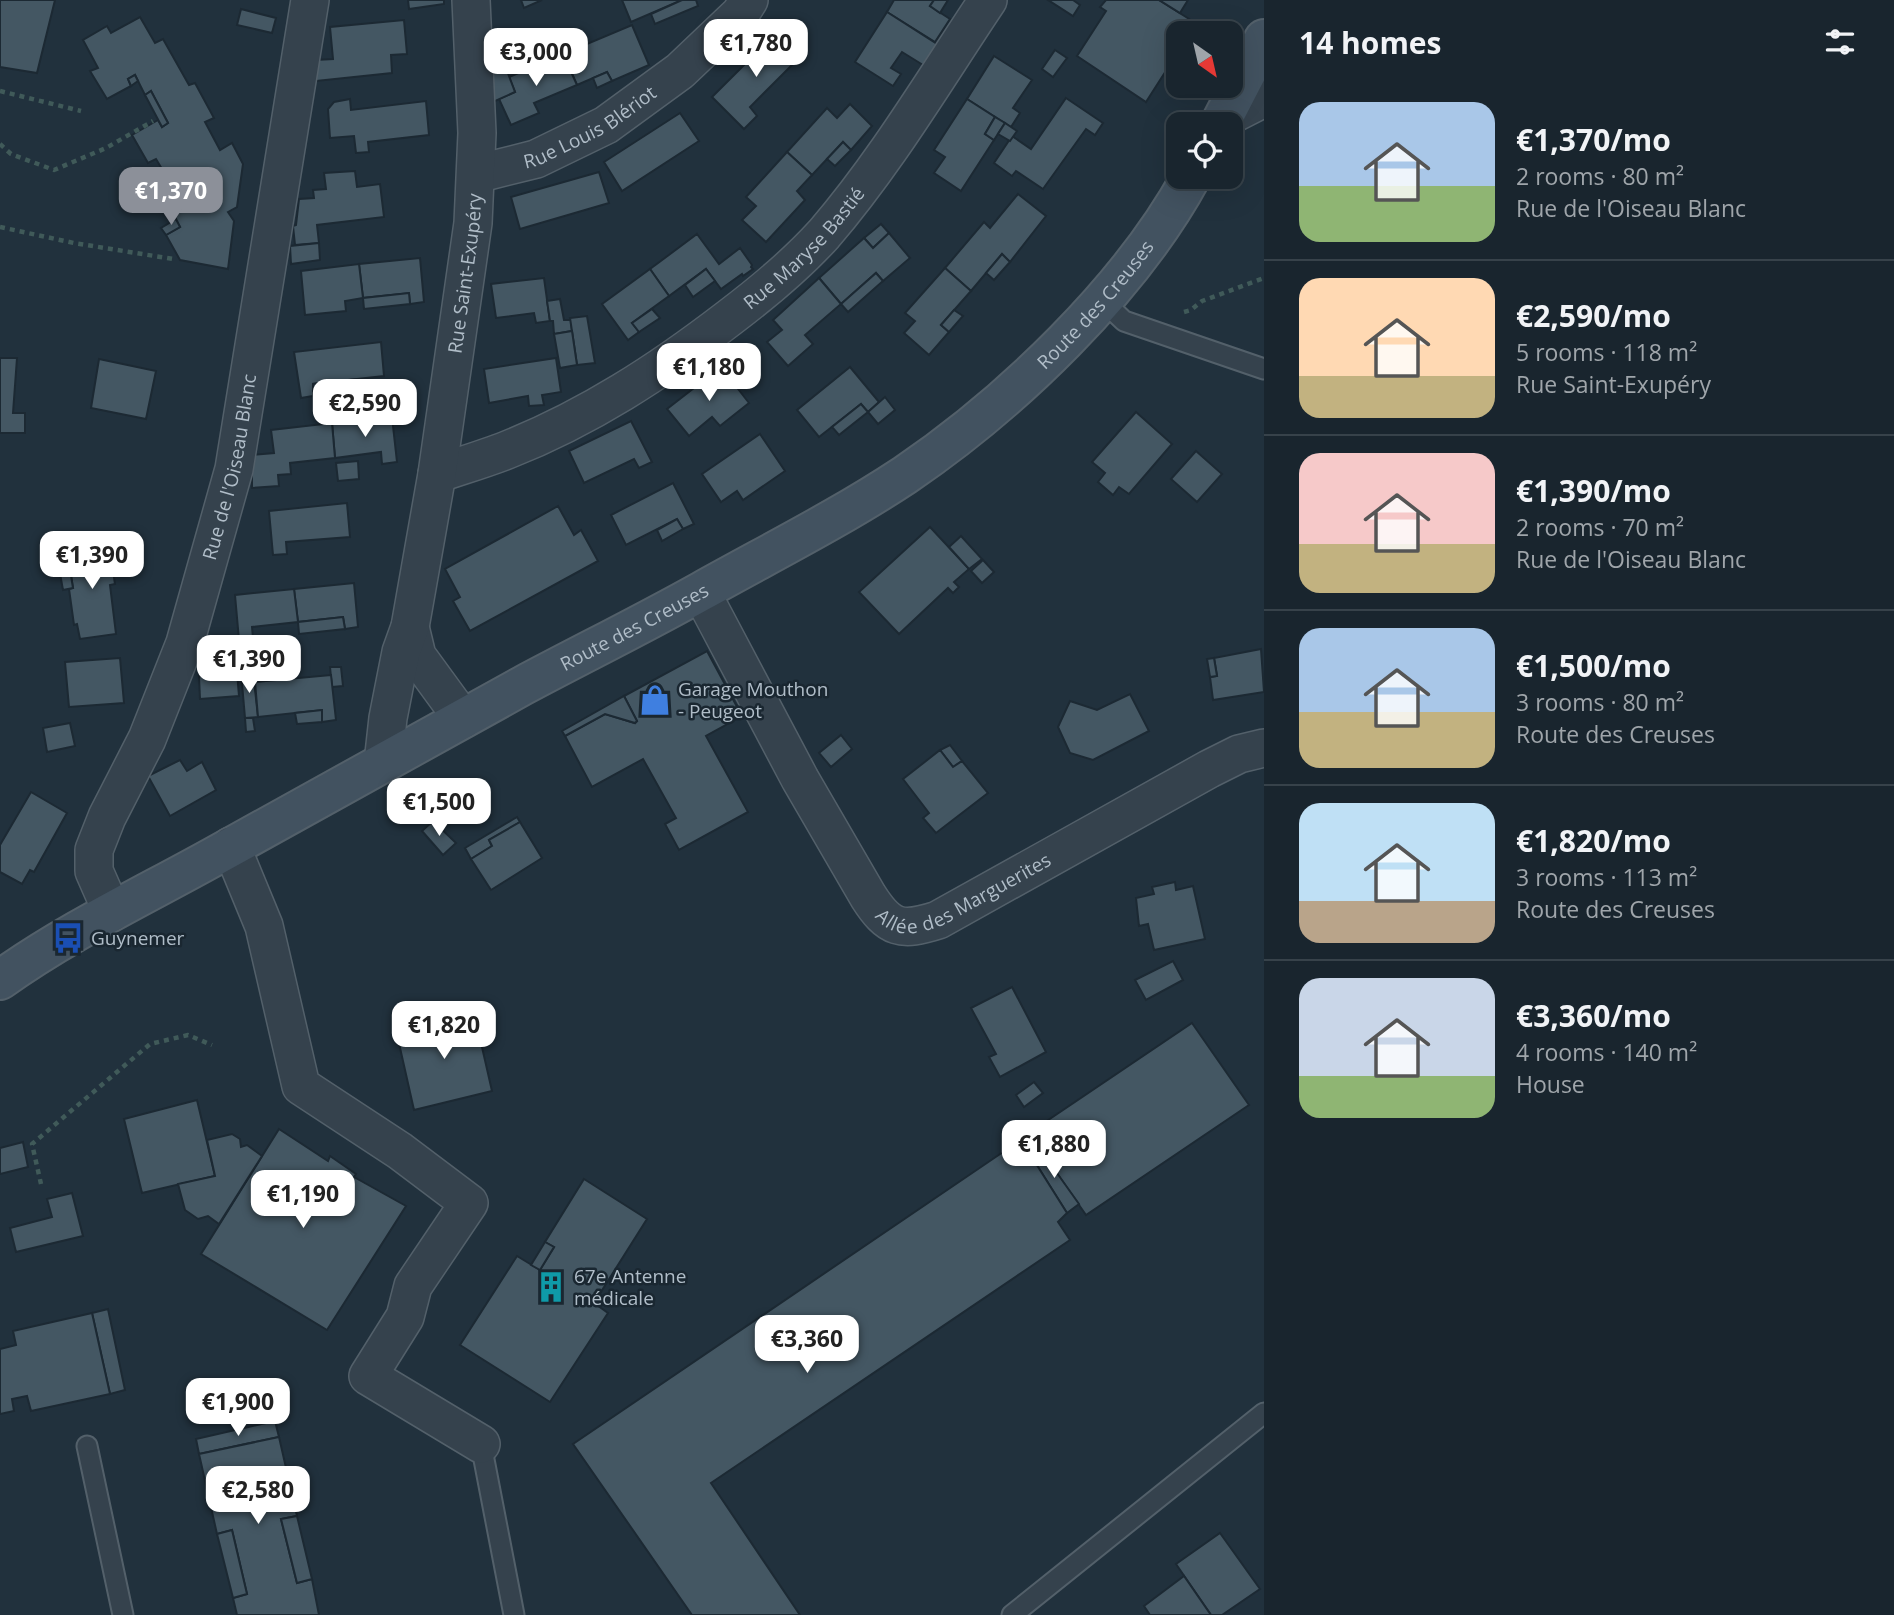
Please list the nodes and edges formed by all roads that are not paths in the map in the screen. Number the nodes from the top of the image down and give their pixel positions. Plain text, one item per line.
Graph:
1 (310, 0) edge
2 (471, 0) edge
3 (988, 0) edge
4 (747, 1) edge
5 (1264, 39) edge
6 (1264, 97) edge
7 (1226, 112) edge
8 (1237, 112) edge
9 (476, 174) junction
10 (1183, 189) edge
11 (1101, 300) junction
12 (1264, 369) edge
13 (437, 474) junction
14 (701, 592) junction
15 (410, 627) junction
16 (463, 719) junction
17 (1264, 748) edge
18 (383, 762) junction
19 (231, 846) junction
20 (113, 912) junction
21 (0, 980) edge
22 (1264, 1413) edge
23 (481, 1444) joint
24 (87, 1446) dead end
25 (123, 1615) edge
26 (514, 1615) edge
27 (1012, 1615) edge

1 - 20 street, Rue de l'Oiseau Blanc
2 - 9 street, Rue Saint-Exupéry
3 - 13 street, Rue Maryse Bastié
4 - 9 street, Rue Louis Blériot
5 - 7 main road
6 - 8 street
9 - 13 street, Rue Saint-Exupéry
10 - 11 main road, Route des Creuses
11 - 12 lane
11 - 14 main road, Route des Creuses
13 - 15 street, Rue Saint-Exupéry
14 - 16 main road, Route des Creuses
14 - 17 street, Allée des Marguerites
15 - 16 street, Rue Saint-Exupéry
15 - 18 street, Rue Saint-Exupéry
16 - 18 main road, Route des Creuses
18 - 19 main road, Route des Creuses
19 - 20 main road, Route des Creuses
19 - 23 street
20 - 21 main road, Route des Creuses
22 - 27 lane
23 - 26 lane
24 - 25 lane

